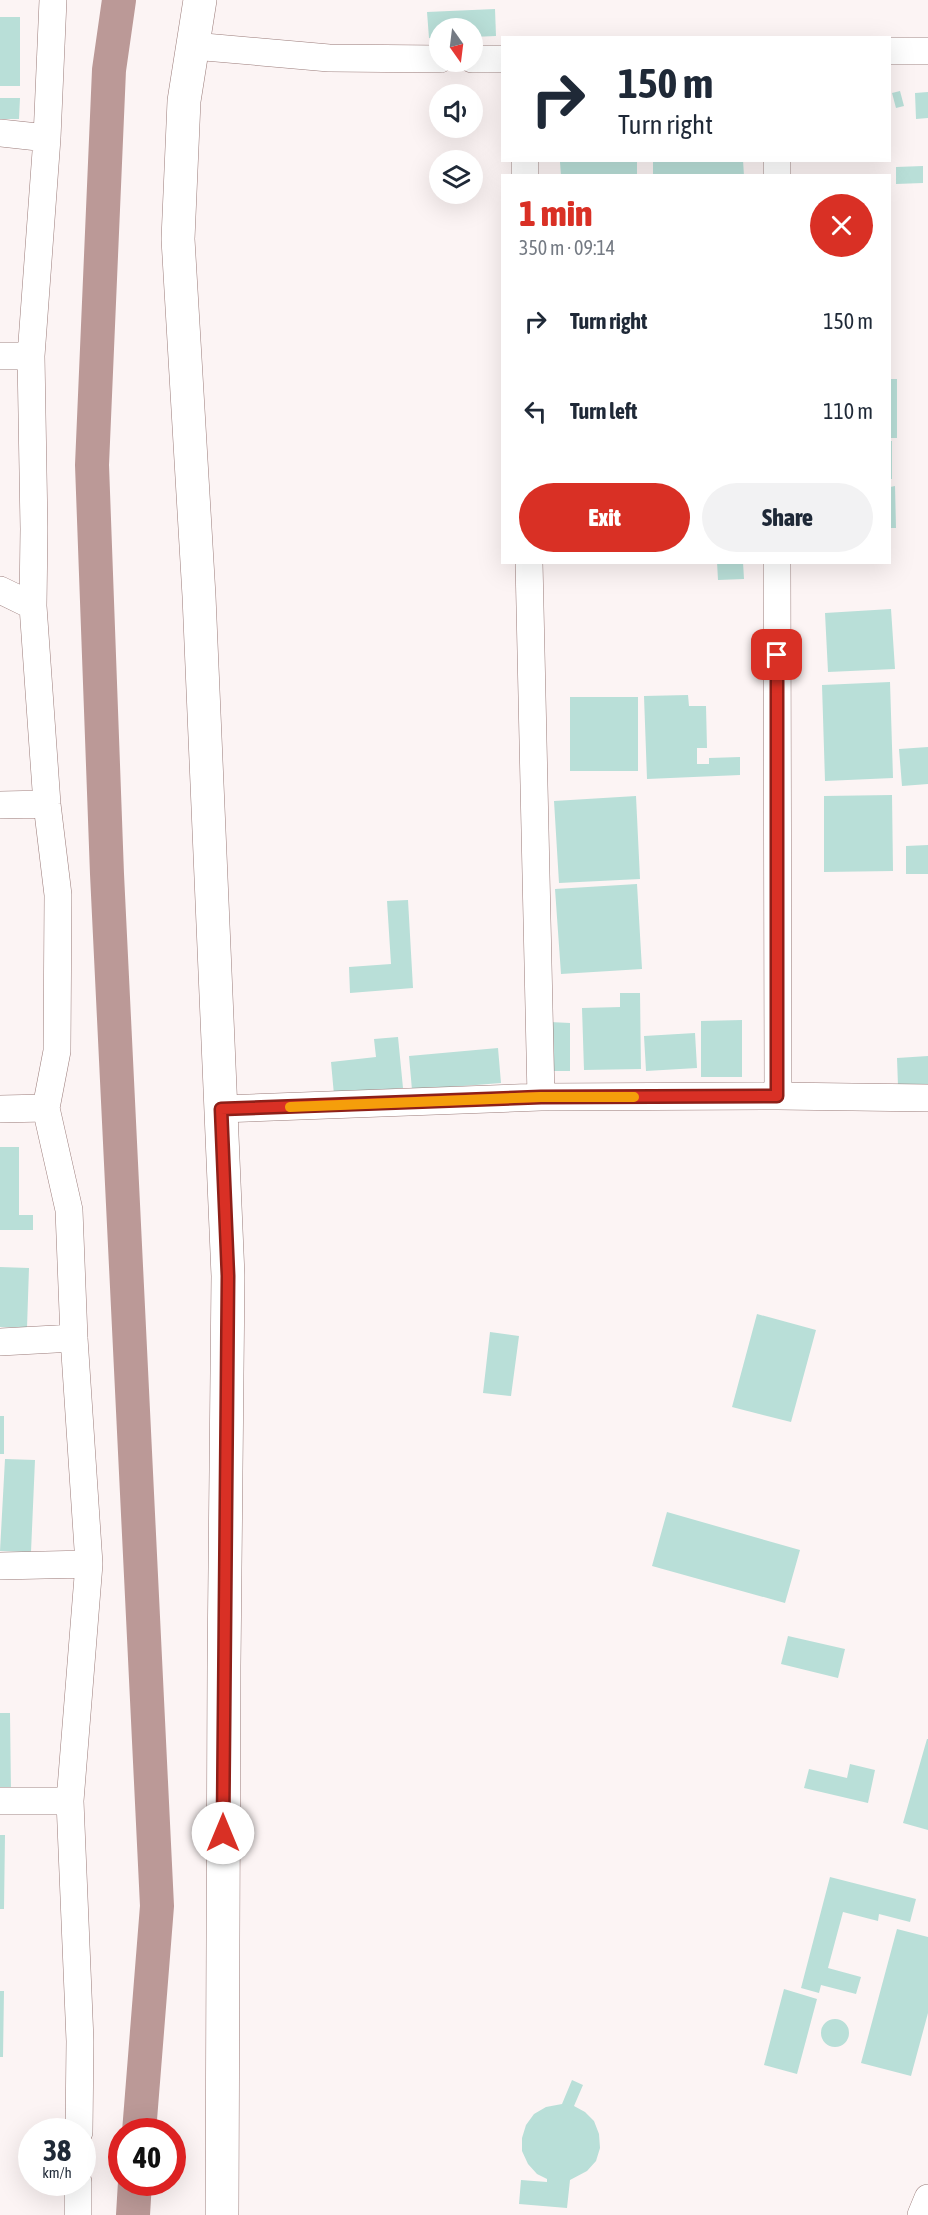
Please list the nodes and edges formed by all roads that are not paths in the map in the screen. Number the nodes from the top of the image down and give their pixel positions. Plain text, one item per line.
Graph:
1 (53, 0) edge
2 (200, 0) edge
3 (193, 46) junction
4 (891, 51) edge
5 (928, 51) edge
6 (429, 59) edge
7 (483, 59) edge
8 (501, 59) edge
9 (0, 133) edge
10 (47, 138) junction
11 (0, 356) edge
12 (31, 356) junction
13 (529, 564) edge
14 (777, 564) edge
15 (0, 590) edge
16 (33, 606) junction
17 (47, 804) junction
18 (0, 805) edge
19 (777, 1096) junction
20 (541, 1097) junction
21 (928, 1098) edge
22 (46, 1108) junction
23 (0, 1109) edge
24 (221, 1109) junction
25 (74, 1338) junction
26 (0, 1342) edge
27 (88, 1564) junction
28 (0, 1566) edge
29 (0, 1801) edge
30 (70, 1801) junction
31 (79, 2118) edge
32 (78, 2196) edge
33 (928, 2198) edge
34 (78, 2215) edge
35 (222, 2215) edge
36 (921, 2215) edge

1 - 10 street
2 - 3 street
3 - 6 street
3 - 24 street
4 - 5 street
7 - 8 street
9 - 10 street
10 - 12 street
11 - 12 street
12 - 16 street
13 - 20 street
14 - 19 street
15 - 16 street
16 - 17 street
17 - 18 street
17 - 22 street
19 - 20 street
19 - 21 street
20 - 24 street
22 - 23 street
22 - 25 street
24 - 35 street
25 - 26 street
25 - 27 street
27 - 28 street
27 - 30 street
29 - 30 street
30 - 31 street
32 - 34 street
33 - 36 street

